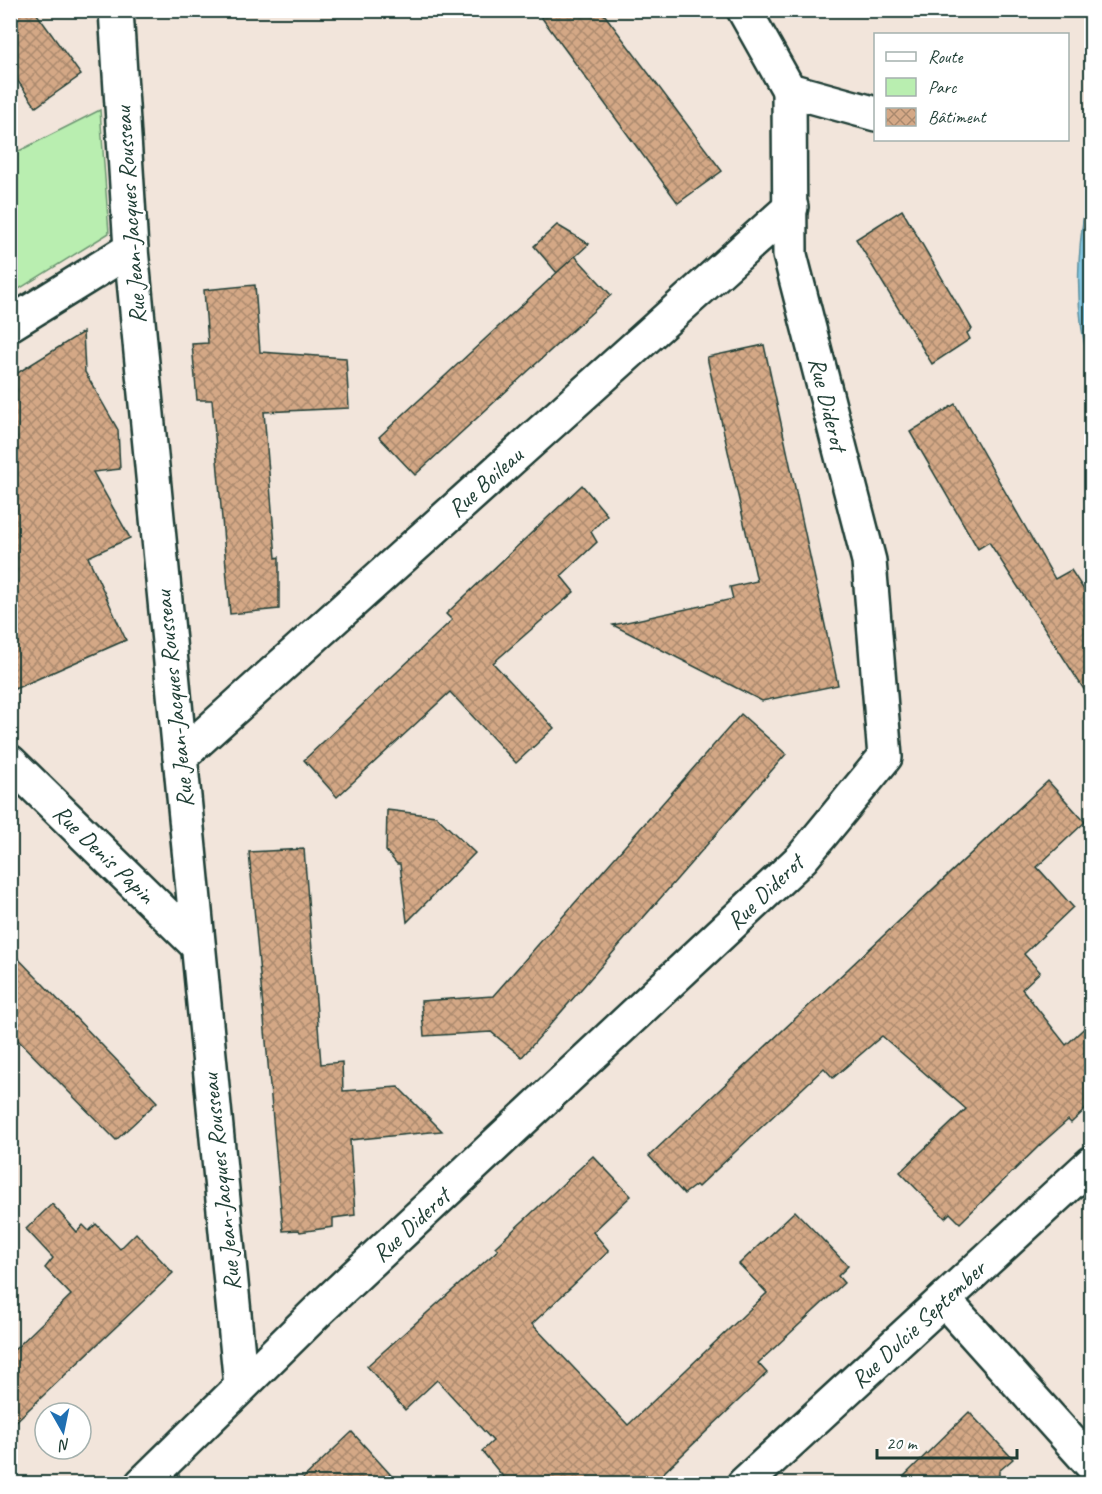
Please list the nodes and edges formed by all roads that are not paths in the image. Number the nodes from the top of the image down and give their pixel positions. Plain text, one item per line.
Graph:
1 (116, 10) edge
2 (744, 10) edge
3 (789, 90) junction
4 (874, 113) edge
5 (791, 207) junction
6 (131, 249) junction
7 (10, 324) edge
8 (180, 757) junction
9 (10, 762) edge
10 (198, 946) junction
11 (1092, 1163) edge
12 (944, 1300) junction
13 (241, 1386) junction
14 (1092, 1465) edge
15 (142, 1484) edge
16 (744, 1484) edge

1 - 6 street, Rue Jean-Jacques Rousseau
2 - 3 street
3 - 4 street
3 - 5 street, Rue Diderot
5 - 8 street, Rue Boileau
5 - 13 street, Rue Diderot
6 - 7 street
6 - 8 street, Rue Jean-Jacques Rousseau
8 - 10 street, Rue Jean-Jacques Rousseau
9 - 10 street, Rue Denis Papin
10 - 13 street, Rue Jean-Jacques Rousseau
11 - 12 street, Rue Dulcie September
12 - 14 street
12 - 16 street, Rue Dulcie September
13 - 15 street, Rue Diderot

